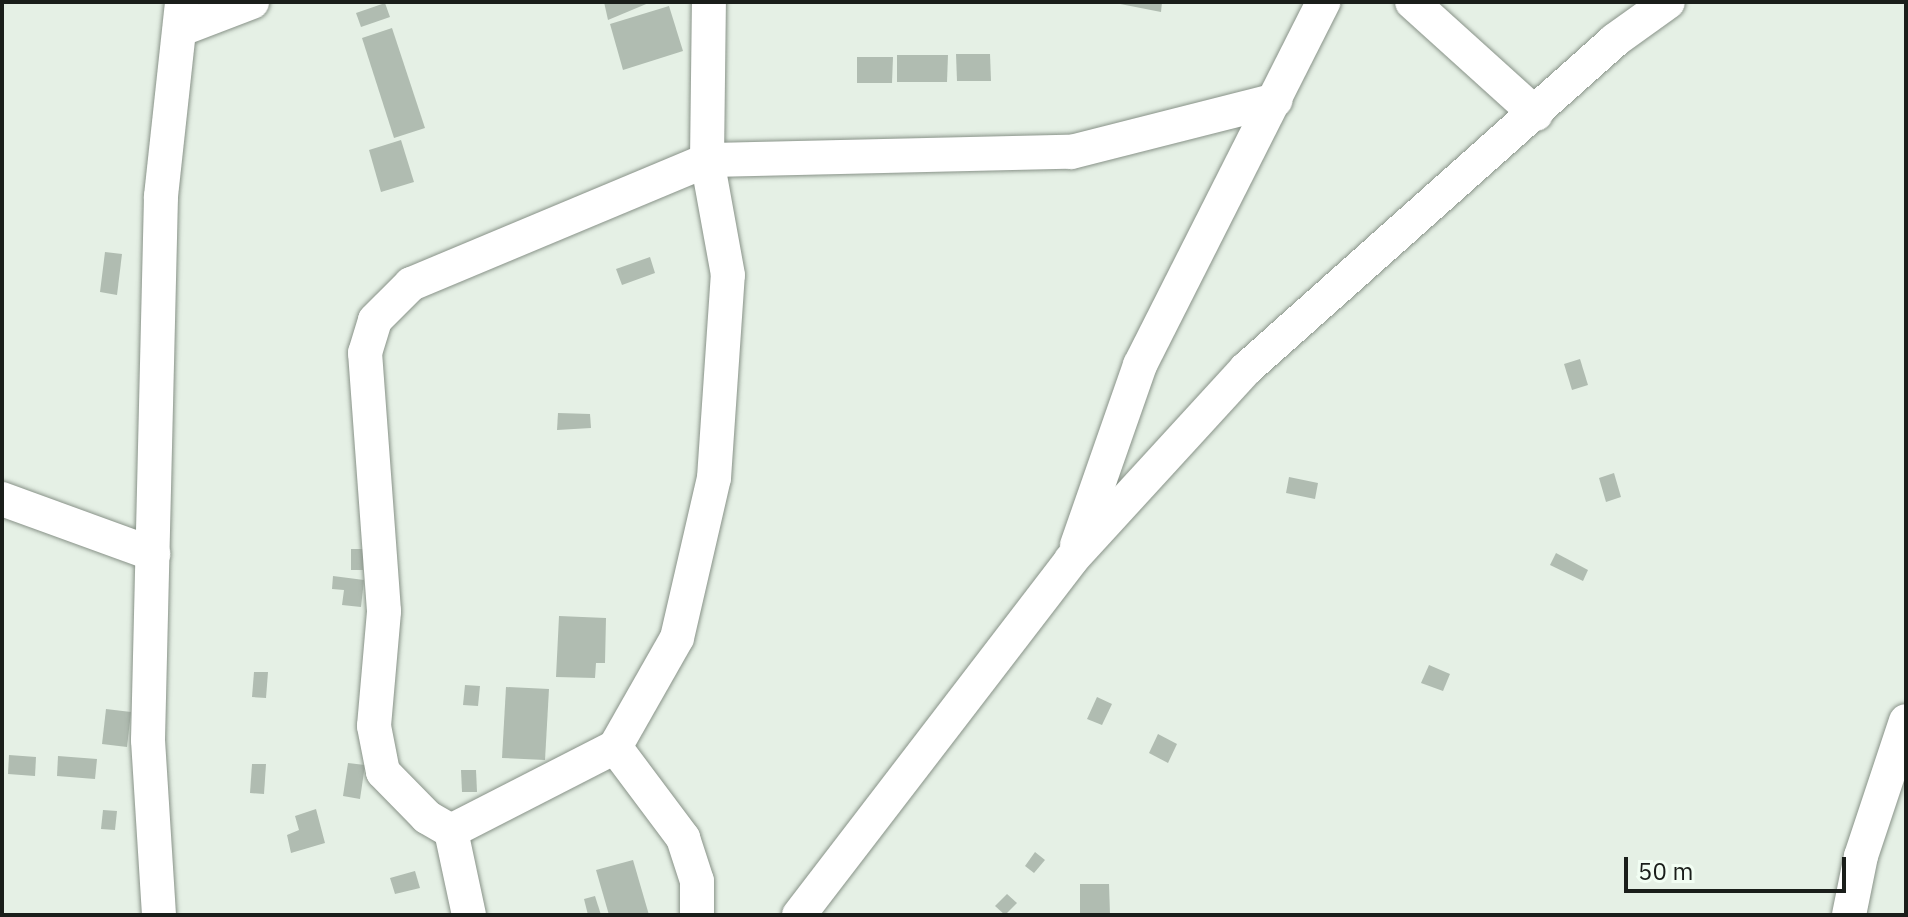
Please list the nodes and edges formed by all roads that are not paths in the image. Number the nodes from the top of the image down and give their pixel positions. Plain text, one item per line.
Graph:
1 (252, 2) edge
2 (709, 2) edge
3 (1323, 2) edge
4 (1412, 2) edge
5 (1668, 2) edge
6 (183, 15) edge
7 (1276, 100) junction
8 (1536, 114) junction
9 (707, 160) junction
10 (2, 499) edge
11 (153, 554) junction
12 (1071, 560) junction
13 (1906, 721) edge
14 (615, 747) junction
15 (451, 831) junction
16 (159, 915) edge
17 (469, 915) edge
18 (697, 915) edge
19 (799, 915) edge
20 (1849, 915) edge

1 - 6 street
2 - 9 street
3 - 7 street
4 - 8 street
5 - 8 street
6 - 11 street
7 - 9 street
7 - 12 street
8 - 12 street
9 - 14 street
9 - 15 street
10 - 11 street
11 - 16 street
12 - 19 street
13 - 20 street
14 - 15 street
14 - 18 street
15 - 17 street

